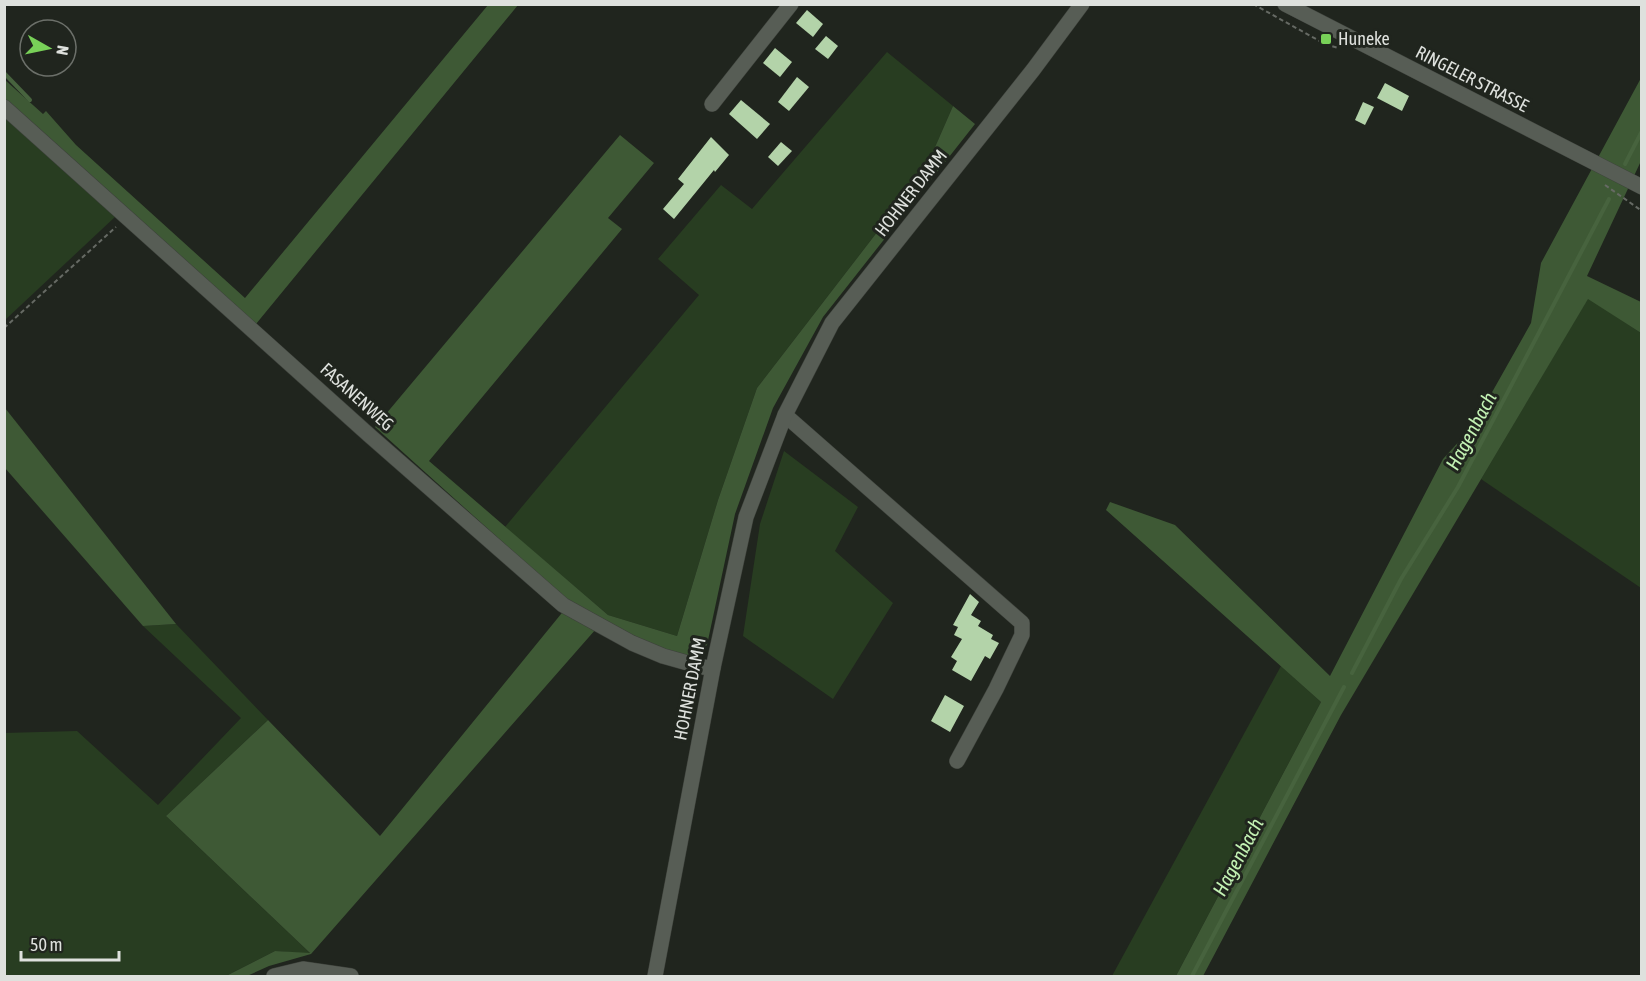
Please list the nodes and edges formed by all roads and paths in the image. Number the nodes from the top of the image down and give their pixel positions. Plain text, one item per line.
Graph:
1 (791, 4) edge
2 (1082, 4) edge
3 (1285, 4) edge
4 (712, 104) dead end
5 (4, 107) edge
6 (1641, 188) edge
7 (127, 216) junction
8 (4, 328) edge
9 (785, 415) junction
10 (713, 668) junction
11 (957, 761) dead end
12 (274, 976) edge
13 (351, 976) edge
14 (655, 976) edge

1 - 4 street
2 - 9 street, HOHNER DAMM
3 - 6 street, RINGELER STRASSE
5 - 7 street, FASANENWEG
7 - 8 path
7 - 10 street, FASANENWEG
9 - 10 street, HOHNER DAMM
9 - 11 street
10 - 14 street, HOHNER DAMM
12 - 13 street

